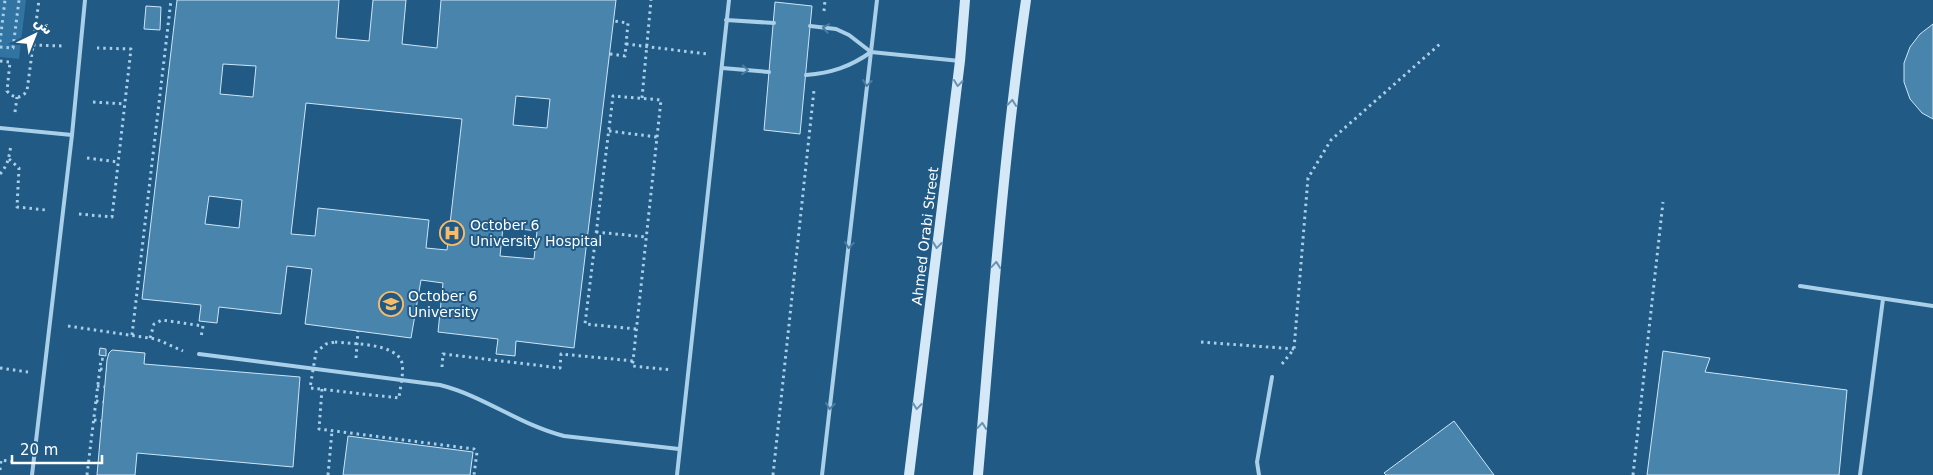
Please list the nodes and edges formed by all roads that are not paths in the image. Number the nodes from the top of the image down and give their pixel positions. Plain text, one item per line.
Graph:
1 (86, 0) edge
2 (729, 0) edge
3 (877, 0) edge
4 (965, 0) edge
5 (1026, 0) edge
6 (726, 20) junction
7 (774, 23) dead end
8 (810, 26) dead end
9 (871, 52) junction
10 (960, 61) junction
11 (722, 68) junction
12 (769, 72) dead end
13 (806, 75) dead end
14 (0, 128) edge
15 (72, 135) junction
16 (1800, 286) dead end
17 (1883, 299) junction
18 (1933, 306) edge
19 (198, 354) road end
20 (1272, 377) road end
21 (679, 449) junction
22 (32, 475) edge
23 (677, 475) edge
24 (822, 475) edge
25 (909, 475) edge
26 (978, 475) edge
27 (1259, 475) edge
28 (1860, 475) edge

1 - 15 lane
2 - 6 lane
3 - 9 lane
4 - 10 main road, Ahmed Orabi Street
26 -> 5 main road
6 - 7 lane
6 - 11 lane
9 -> 8 lane
9 - 10 lane
9 - 13 lane
9 -> 24 lane
10 -> 25 main road, Ahmed Orabi Street
11 -> 12 lane
11 - 21 lane
14 - 15 lane
15 - 22 lane
16 - 17 lane
17 - 18 lane
17 - 28 lane
19 - 21 lane
20 - 27 lane
21 - 23 lane

